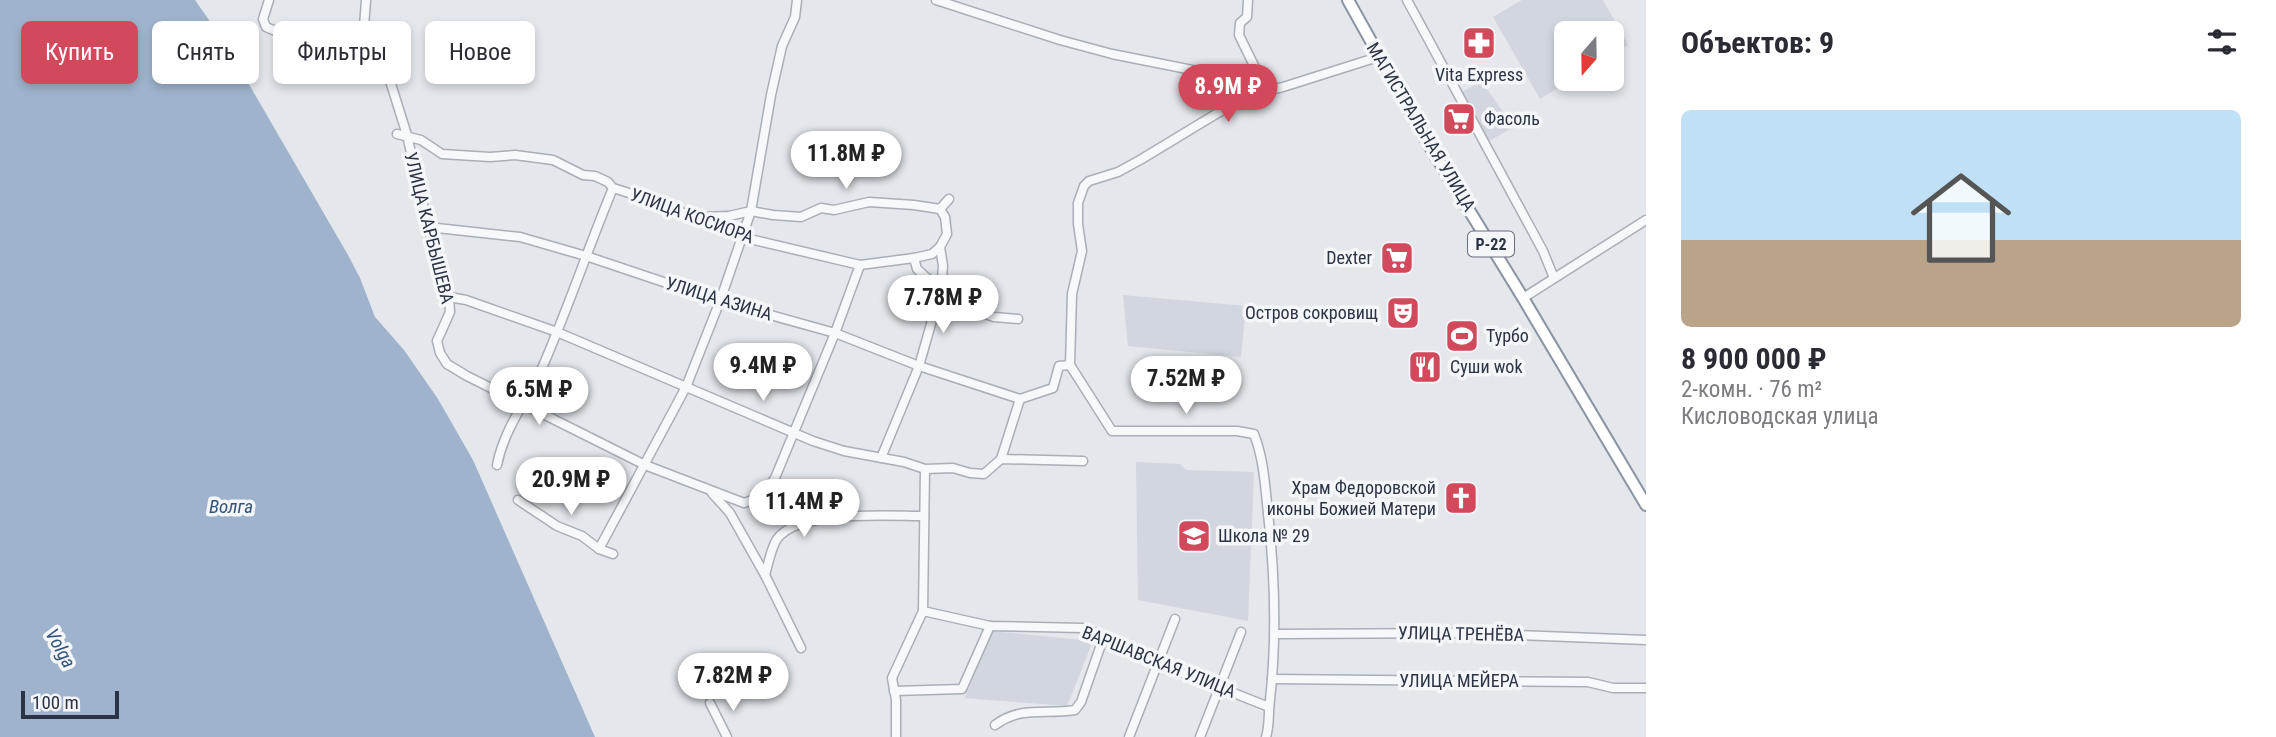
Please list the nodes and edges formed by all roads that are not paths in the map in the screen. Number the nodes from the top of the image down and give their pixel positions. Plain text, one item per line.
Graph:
1 (269, 0) edge
2 (366, 0) edge
3 (797, 0) edge
4 (936, 0) edge
5 (1248, 0) edge
6 (1348, 0) edge
7 (1408, 0) edge
8 (364, 21) edge
9 (273, 30) edge
10 (1378, 57) junction
11 (391, 84) edge
12 (1264, 86) junction
13 (1283, 87) junction
14 (397, 134) dead end
15 (407, 135) junction
16 (613, 188) junction
17 (949, 199) dead end
18 (940, 209) junction
19 (751, 211) junction
20 (691, 216) junction
21 (1646, 220) edge
22 (428, 228) junction
23 (743, 237) junction
24 (940, 247) junction
25 (586, 256) junction
26 (914, 258) junction
27 (860, 265) junction
28 (1554, 278) junction
29 (941, 289) junction
30 (449, 297) junction
31 (1523, 298) junction
32 (720, 301) junction
33 (1018, 319) dead end
34 (557, 332) junction
35 (835, 333) junction
36 (1070, 365) junction
37 (919, 366) junction
38 (686, 387) junction
39 (1020, 399) junction
40 (524, 403) junction
41 (794, 431) junction
42 (881, 458) junction
43 (1002, 459) junction
44 (1083, 461) dead end
45 (645, 464) junction
46 (498, 465) dead end
47 (925, 469) junction
48 (708, 490) junction
49 (518, 500) dead end
50 (1646, 505) edge
51 (924, 516) junction
52 (599, 549) junction
53 (613, 554) dead end
54 (765, 575) junction
55 (923, 611) junction
56 (1175, 619) dead end
57 (990, 626) junction
58 (1241, 632) dead end
59 (1276, 634) junction
60 (1104, 636) junction
61 (1646, 640) edge
62 (801, 648) dead end
63 (1158, 663) junction
64 (1272, 679) junction
65 (1220, 687) junction
66 (1646, 688) edge
67 (894, 691) junction
68 (710, 703) dead end
69 (1269, 707) junction
70 (995, 725) dead end
71 (727, 737) edge
72 (896, 737) edge
73 (1129, 737) edge
74 (1200, 737) edge
75 (1266, 737) edge

1 - 9 street
2 - 8 street
3 - 19 street
4 - 12 street
5 - 12 street
6 - 10 highway, МАГИСТРАЛЬНАЯ УЛИЦА / Р-22
7 - 28 street
10 - 13 street
10 - 31 highway, МАГИСТРАЛЬНАЯ УЛИЦА / Р-22
11 - 15 street, УЛИЦА КАРБЫШЕВА
12 - 13 street
13 - 36 street
14 - 15 street, УЛИЦА КОСИОРА
15 - 16 street, УЛИЦА КОСИОРА
15 - 22 street, УЛИЦА КАРБЫШЕВА
16 - 20 street, УЛИЦА КОСИОРА
16 - 25 street
17 - 18 street
18 - 19 street
18 - 24 street
19 - 20 street
19 - 23 street
20 - 23 street, УЛИЦА КОСИОРА
21 - 28 street
22 - 25 street, УЛИЦА АЗИНА
22 - 30 street, УЛИЦА КАРБЫШЕВА
23 - 27 street, УЛИЦА КОСИОРА
23 - 32 street
24 - 26 street, УЛИЦА КОСИОРА
24 - 29 street
25 - 32 street, УЛИЦА АЗИНА
25 - 34 street
26 - 27 street, УЛИЦА КОСИОРА
26 - 29 street
27 - 35 street, УЛИЦА КАРБЫШЕВА
28 - 31 street
29 - 33 street
29 - 37 street
30 - 34 street
30 - 40 street, УЛИЦА КАРБЫШЕВА
31 - 50 highway, МАГИСТРАЛЬНАЯ УЛИЦА / Р-22
32 - 35 street, УЛИЦА АЗИНА
32 - 38 street
34 - 38 street
34 - 40 street
35 - 37 street, УЛИЦА АЗИНА
35 - 41 street, УЛИЦА КАРБЫШЕВА
36 - 39 street
36 - 59 street
37 - 39 street, УЛИЦА АЗИНА
37 - 42 street
38 - 41 street
38 - 45 street
39 - 43 street
40 - 45 street, УЛИЦА КАРБЫШЕВА
40 - 46 street
41 - 42 street
41 - 48 street, УЛИЦА КАРБЫШЕВА
42 - 47 street
43 - 44 street
43 - 47 street
45 - 48 street, УЛИЦА КАРБЫШЕВА
45 - 52 street
47 - 51 street
48 - 54 street
49 - 52 street
51 - 54 street
51 - 55 street
52 - 53 street
54 - 62 street
55 - 57 street, ВАРШАВСКАЯ УЛИЦА
55 - 67 street
56 - 63 street
57 - 60 street, ВАРШАВСКАЯ УЛИЦА
57 - 67 street
58 - 65 street
59 - 61 street, УЛИЦА ТРЕНЁВА
59 - 64 street
60 - 63 street, ВАРШАВСКАЯ УЛИЦА
60 - 70 street
63 - 65 street, ВАРШАВСКАЯ УЛИЦА
63 - 73 street
64 - 66 street, УЛИЦА МЕЙЕРА
64 - 69 street
65 - 69 street, ВАРШАВСКАЯ УЛИЦА
65 - 74 street
67 - 72 street
68 - 71 street
69 - 75 street

